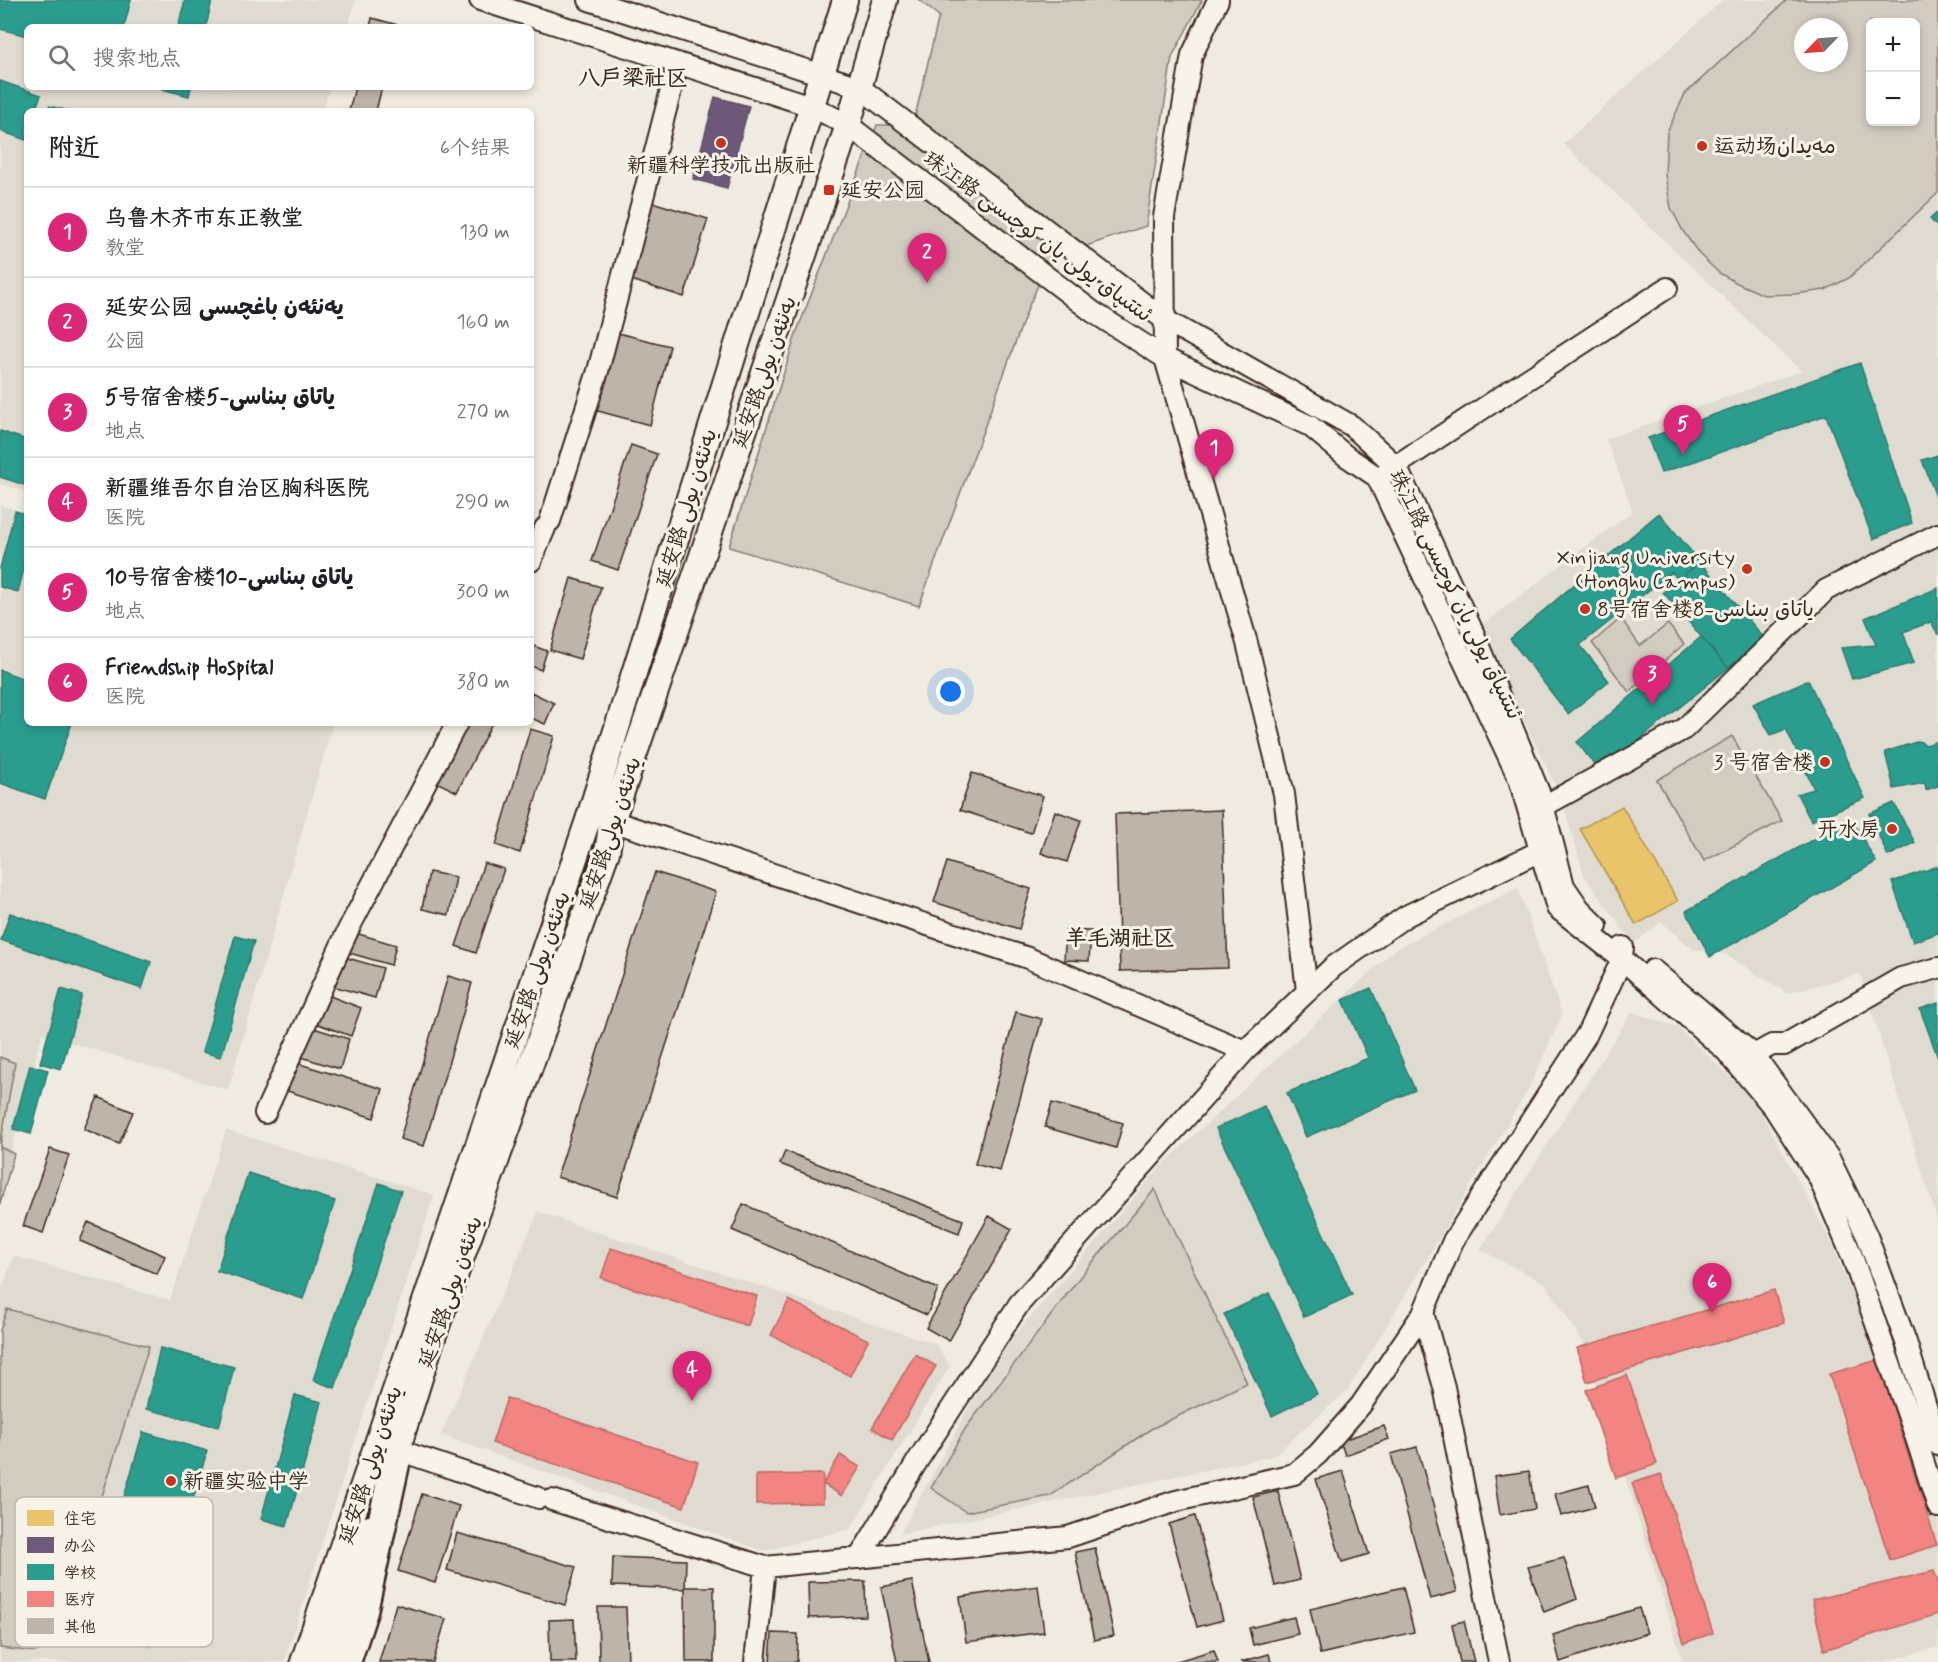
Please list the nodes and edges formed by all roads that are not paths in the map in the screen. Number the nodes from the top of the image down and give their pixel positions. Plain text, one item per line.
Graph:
1 (480, 0) edge
2 (589, 0) edge
3 (845, 0) edge
4 (885, 0) edge
5 (1218, 0) edge
6 (678, 63) junction
7 (821, 74) junction
8 (859, 87) junction
9 (811, 106) junction
10 (848, 125) junction
11 (1668, 288) dead end
12 (1165, 320) junction
13 (1165, 357) junction
14 (1396, 466) junction
15 (1377, 477) junction
16 (1938, 534) edge
17 (534, 554) edge
18 (455, 726) edge
19 (1544, 806) junction
20 (612, 821) junction
21 (1540, 851) junction
22 (1622, 952) junction
23 (1938, 968) edge
24 (1307, 991) junction
25 (1245, 1051) junction
26 (1752, 1056) junction
27 (265, 1113) dead end
28 (1423, 1313) junction
29 (1938, 1445) edge
30 (398, 1450) junction
31 (1938, 1507) edge
32 (859, 1558) junction
33 (765, 1567) junction
34 (303, 1662) edge
35 (324, 1662) edge
36 (346, 1662) edge
37 (754, 1662) edge
38 (1499, 1662) edge

1 - 6 street, 珠江路 ئىتتىپاق يولى يان كوچىسى
2 - 7 street, 珠江路 ئىتتىپاق يولى يان كوچىسى
3 - 7 main road, 延安路 يەنئەن يولى
4 - 8 main road, 延安路يەنئەن يولى
5 - 12 street
6 - 9 street, 珠江路 ئىتتىپاق يولى يان كوچىسى
6 - 17 street
7 - 8 street, 珠江路 ئىتتىپاق يولى يان كوچىسى
7 - 9 main road, 延安路 يەنئەن يولى
8 - 10 main road, 延安路يەنئەن يولى
8 - 12 street, 珠江路 ئىتتىپاق يولى يان كوچىسى
9 - 10 street, 珠江路 ئىتتىپاق يولى يان كوچىسى
9 - 34 main road, 延安路 يەنئەن يولى
10 - 13 street, 珠江路 ئىتتىپاق يولى يان كوچىسى
10 - 20 main road, 延安路يەنئەن يولى
11 - 14 street
12 - 13 street
12 - 14 street, 珠江路 ئىتتىپاق يولى يان كوچىسى
13 - 15 street, 珠江路 ئىتتىپاق يولى يان كوچىسى
13 - 24 street
14 - 15 street
14 - 19 street, 珠江路 ئىتتىپاق يولى يان كوچىسى
15 - 21 street, 珠江路 ئىتتىپاق يولى يان كوچىسى
16 - 19 street
18 - 27 street
19 - 22 street, 珠江路 ئىتتىپاق يولى يان كوچىسى
20 - 25 street
20 - 30 main road, 延安路يەنئەن يولى
21 - 22 street, 珠江路 ئىتتىپاق يولى يان كوچىسى
21 - 24 street
22 - 26 street, 珠江路 ئىتتىپاق يولى يان كوچىسى
22 - 28 street
22 - 31 street, 珠江路 ئىتتىپاق يولى يان كوچىسى
23 - 26 street
24 - 25 street
25 - 32 street
26 - 29 street, 珠江路 ئىتتىپاق يولى يان كوچىسى
28 - 32 street
28 - 38 street
30 - 33 street
30 - 35 main road, 延安路يەنئەن يولى
30 - 36 highway
32 - 33 street
33 - 37 street

